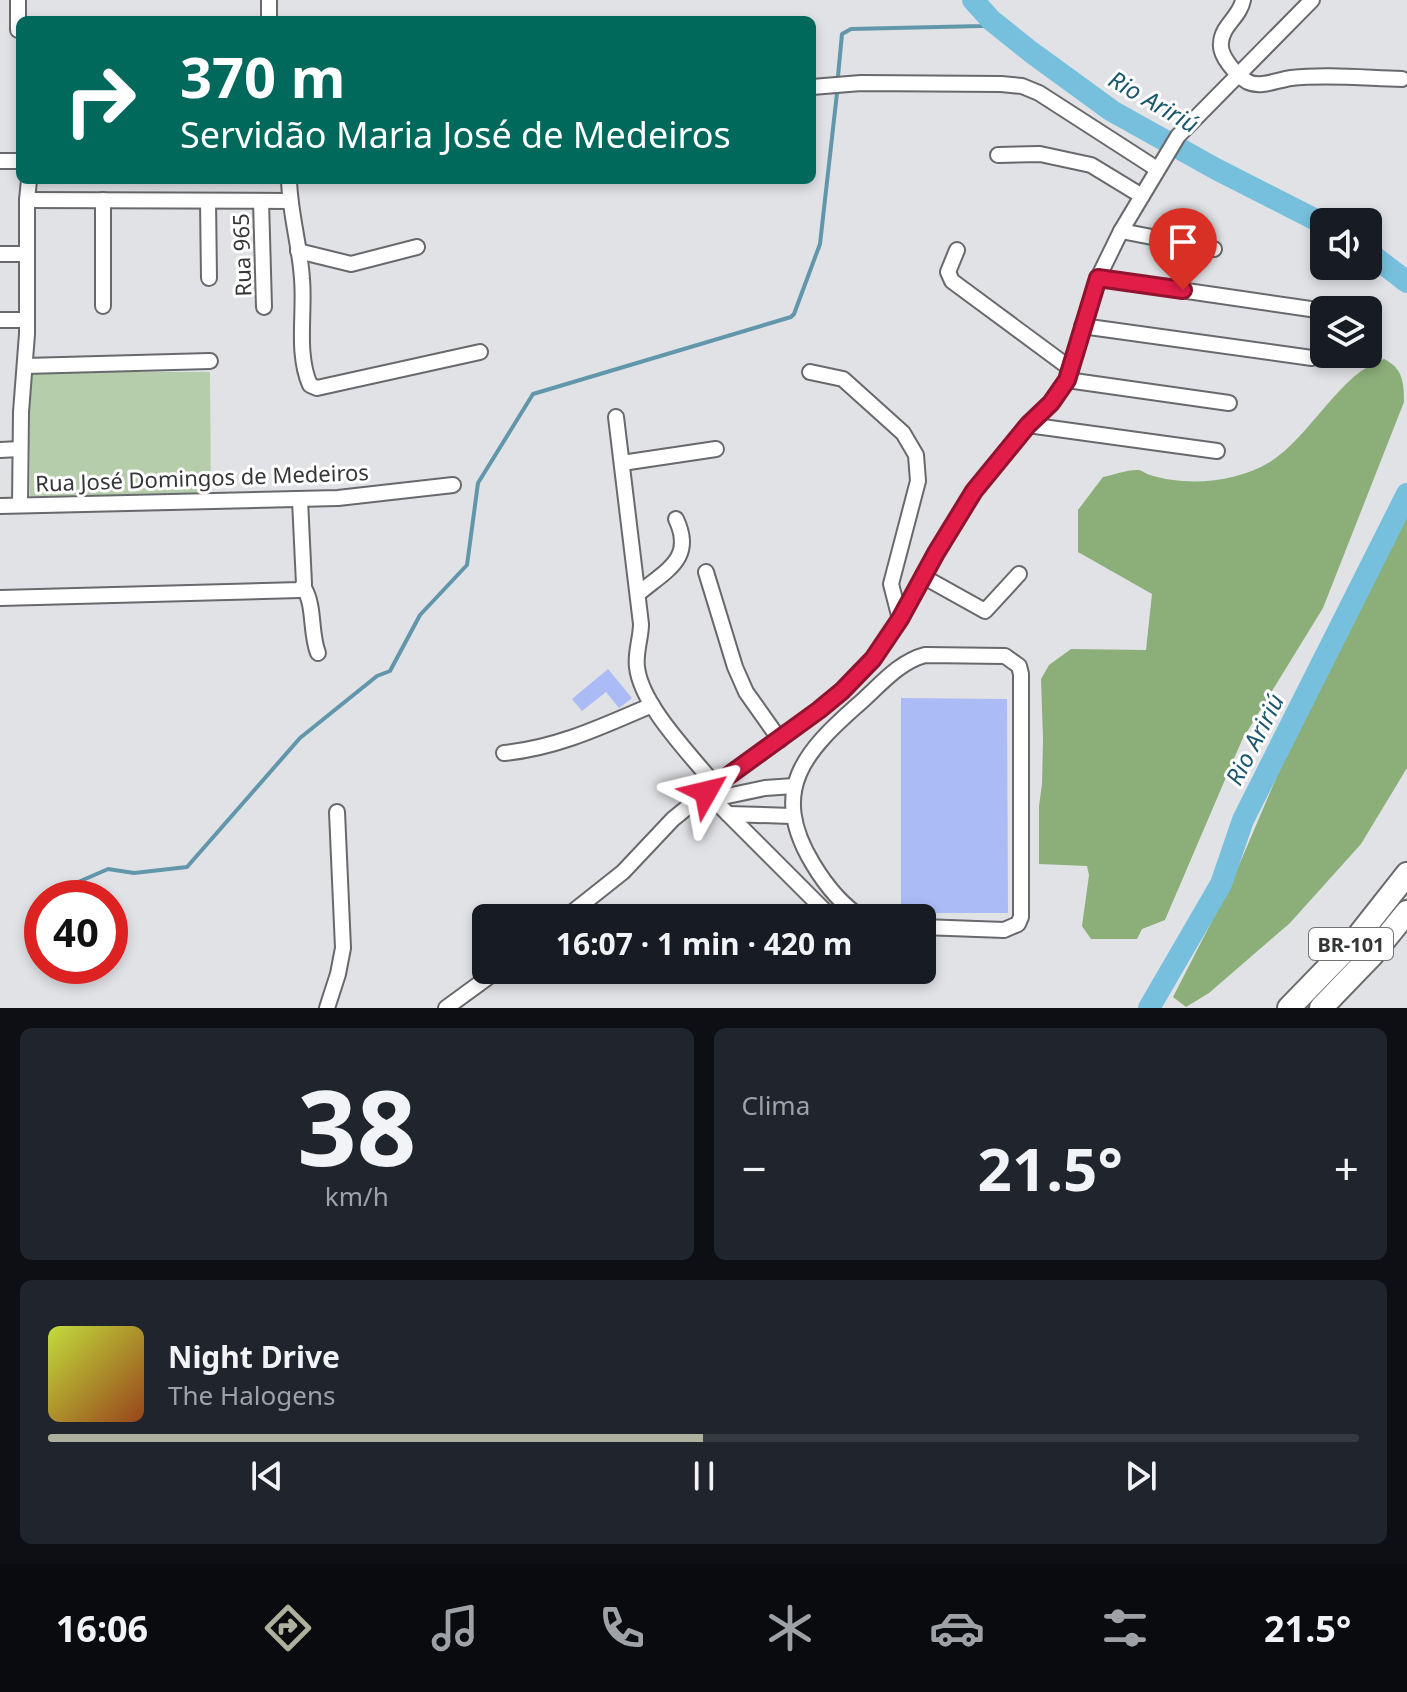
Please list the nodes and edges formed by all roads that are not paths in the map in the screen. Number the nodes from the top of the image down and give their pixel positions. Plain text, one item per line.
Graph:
1 (1243, 0) edge
2 (1312, 0) edge
3 (1241, 75) junction
4 (1402, 79) dead end
5 (816, 87) edge
6 (998, 155) dead end
7 (1160, 163) junction
8 (29, 184) edge
9 (289, 184) edge
10 (1142, 196) junction
11 (27, 200) junction
12 (103, 200) junction
13 (208, 201) junction
14 (261, 201) junction
15 (290, 201) junction
16 (1121, 231) junction
17 (417, 247) dead end
18 (1214, 249) dead end
19 (957, 250) dead end
20 (298, 251) junction
21 (0, 254) edge
22 (27, 254) junction
23 (209, 278) dead end
24 (1098, 278) junction
25 (103, 306) dead end
26 (264, 307) dead end
27 (1310, 309) edge
28 (0, 320) edge
29 (27, 320) junction
30 (1082, 326) junction
31 (480, 352) dead end
32 (1310, 358) edge
33 (210, 361) dead end
34 (25, 366) junction
35 (810, 372) dead end
36 (1069, 374) junction
37 (1229, 403) dead end
38 (616, 417) dead end
39 (1028, 425) junction
40 (20, 449) junction
41 (716, 449) dead end
42 (0, 450) edge
43 (1217, 451) dead end
44 (622, 463) junction
45 (453, 485) dead end
46 (300, 500) junction
47 (20, 505) junction
48 (0, 506) edge
49 (676, 519) dead end
50 (706, 572) dead end
51 (1019, 574) dead end
52 (924, 577) junction
53 (304, 588) junction
54 (638, 594) junction
55 (0, 598) edge
56 (900, 619) junction
57 (318, 653) dead end
58 (652, 705) junction
59 (780, 740) junction
60 (504, 753) dead end
61 (794, 786) junction
62 (711, 792) junction
63 (337, 812) dead end
64 (728, 814) junction
65 (792, 816) junction
66 (1407, 874) edge
67 (583, 904) edge
68 (818, 904) edge
69 (847, 904) edge
70 (1407, 912) edge
71 (936, 928) edge
72 (479, 984) edge
73 (327, 1008) edge
74 (446, 1008) edge
75 (1289, 1008) edge
76 (1321, 1008) edge

1 - 3 street
2 - 3 street
3 - 4 street
3 - 7 street
5 - 7 street
6 - 10 street
7 - 10 street
8 - 11 street
9 - 15 street
10 - 16 street
11 - 12 street
11 - 22 street
12 - 13 street
12 - 25 street
13 - 14 street
13 - 23 street
14 - 15 street
14 - 26 street, Rua 965
15 - 20 street
16 - 18 street
16 - 24 street
17 - 20 street
19 - 36 street
20 - 31 street
21 - 22 street
22 - 29 street
24 - 27 street
24 - 30 street
28 - 29 street
29 - 34 street
30 - 32 street
30 - 36 street
33 - 34 street
34 - 40 street
35 - 56 street
36 - 37 street
36 - 39 street
38 - 44 street
39 - 43 street
39 - 52 street
40 - 42 street
40 - 47 street
41 - 44 street
44 - 54 street
45 - 46 street, Rua José Domingos de Medeiros
46 - 47 street, Rua José Domingos de Medeiros
46 - 53 street
47 - 48 street, Rua José Domingos de Medeiros
49 - 54 street
50 - 59 street
51 - 52 street
52 - 56 street
53 - 55 street
53 - 57 street
54 - 58 street
56 - 59 street
58 - 60 street
58 - 62 street
59 - 62 street
61 - 62 street
61 - 65 street
61 - 71 street
62 - 64 street
62 - 67 street
63 - 73 street
64 - 65 street
64 - 68 street
65 - 69 street
66 - 75 highway, BR-101
70 - 76 highway, BR-101
72 - 74 street

